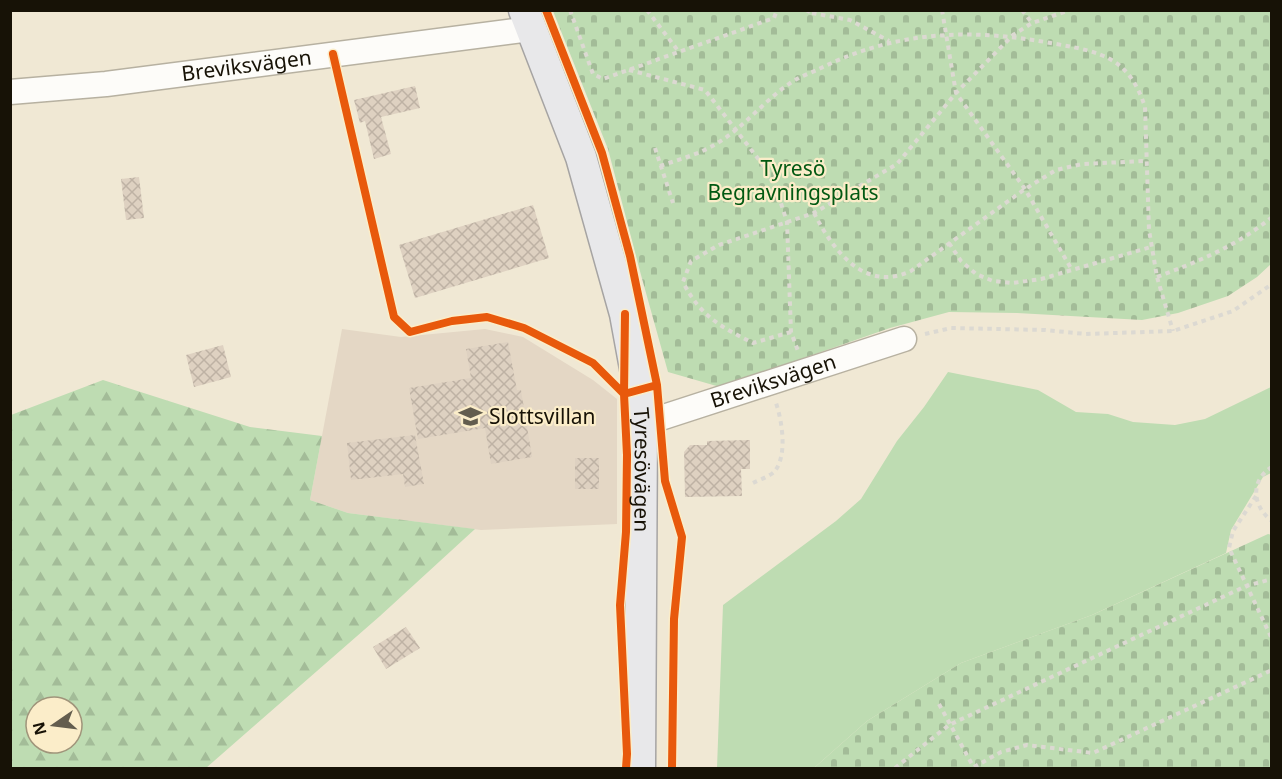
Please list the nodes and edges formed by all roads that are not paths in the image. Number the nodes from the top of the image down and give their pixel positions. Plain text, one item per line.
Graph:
1 (527, 20) edge
2 (10, 92) edge
3 (904, 339) road end
4 (642, 424) junction
5 (640, 768) edge

1 - 2 street, Breviksvägen
1 - 4 main road, Tyresövägen
3 - 4 street, Breviksvägen
4 - 5 main road, Tyresövägen

